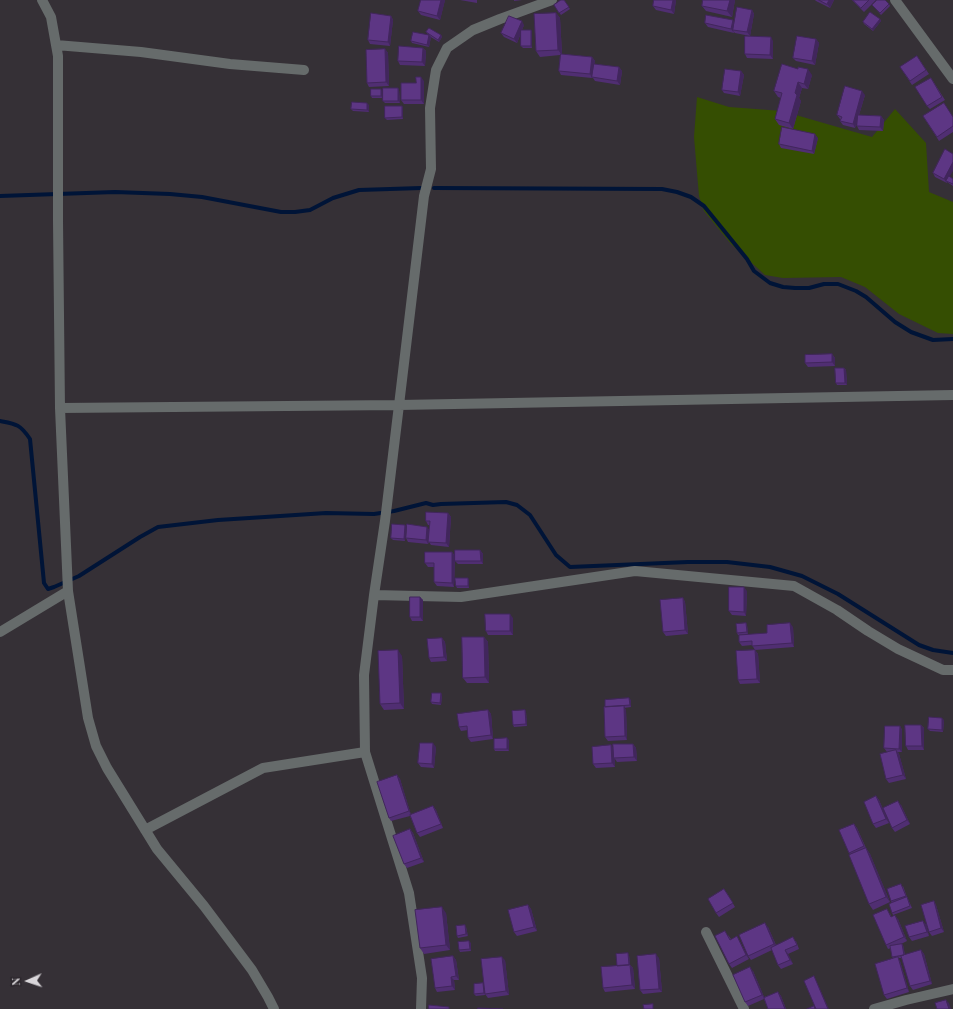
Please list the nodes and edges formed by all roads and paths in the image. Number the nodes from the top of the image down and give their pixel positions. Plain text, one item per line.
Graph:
1 (42, 0) edge
2 (552, 0) edge
3 (895, 0) edge
4 (56, 45) junction
5 (304, 70) dead end
6 (953, 79) edge
7 (953, 395) edge
8 (399, 405) junction
9 (60, 408) junction
10 (68, 591) junction
11 (374, 595) junction
12 (0, 632) edge
13 (953, 670) edge
14 (365, 752) junction
15 (146, 830) junction
16 (706, 932) dead end
17 (953, 989) edge
18 (274, 1009) edge
19 (421, 1009) edge
20 (744, 1009) edge
21 (874, 1009) edge

1 - 4 street
2 - 8 street
3 - 6 street
4 - 5 street
4 - 9 street
7 - 8 street
8 - 9 street
8 - 11 street
9 - 10 street
10 - 12 street
10 - 15 street
11 - 13 street
11 - 14 street
14 - 15 street
14 - 19 street
15 - 18 street
16 - 20 street
17 - 21 street

